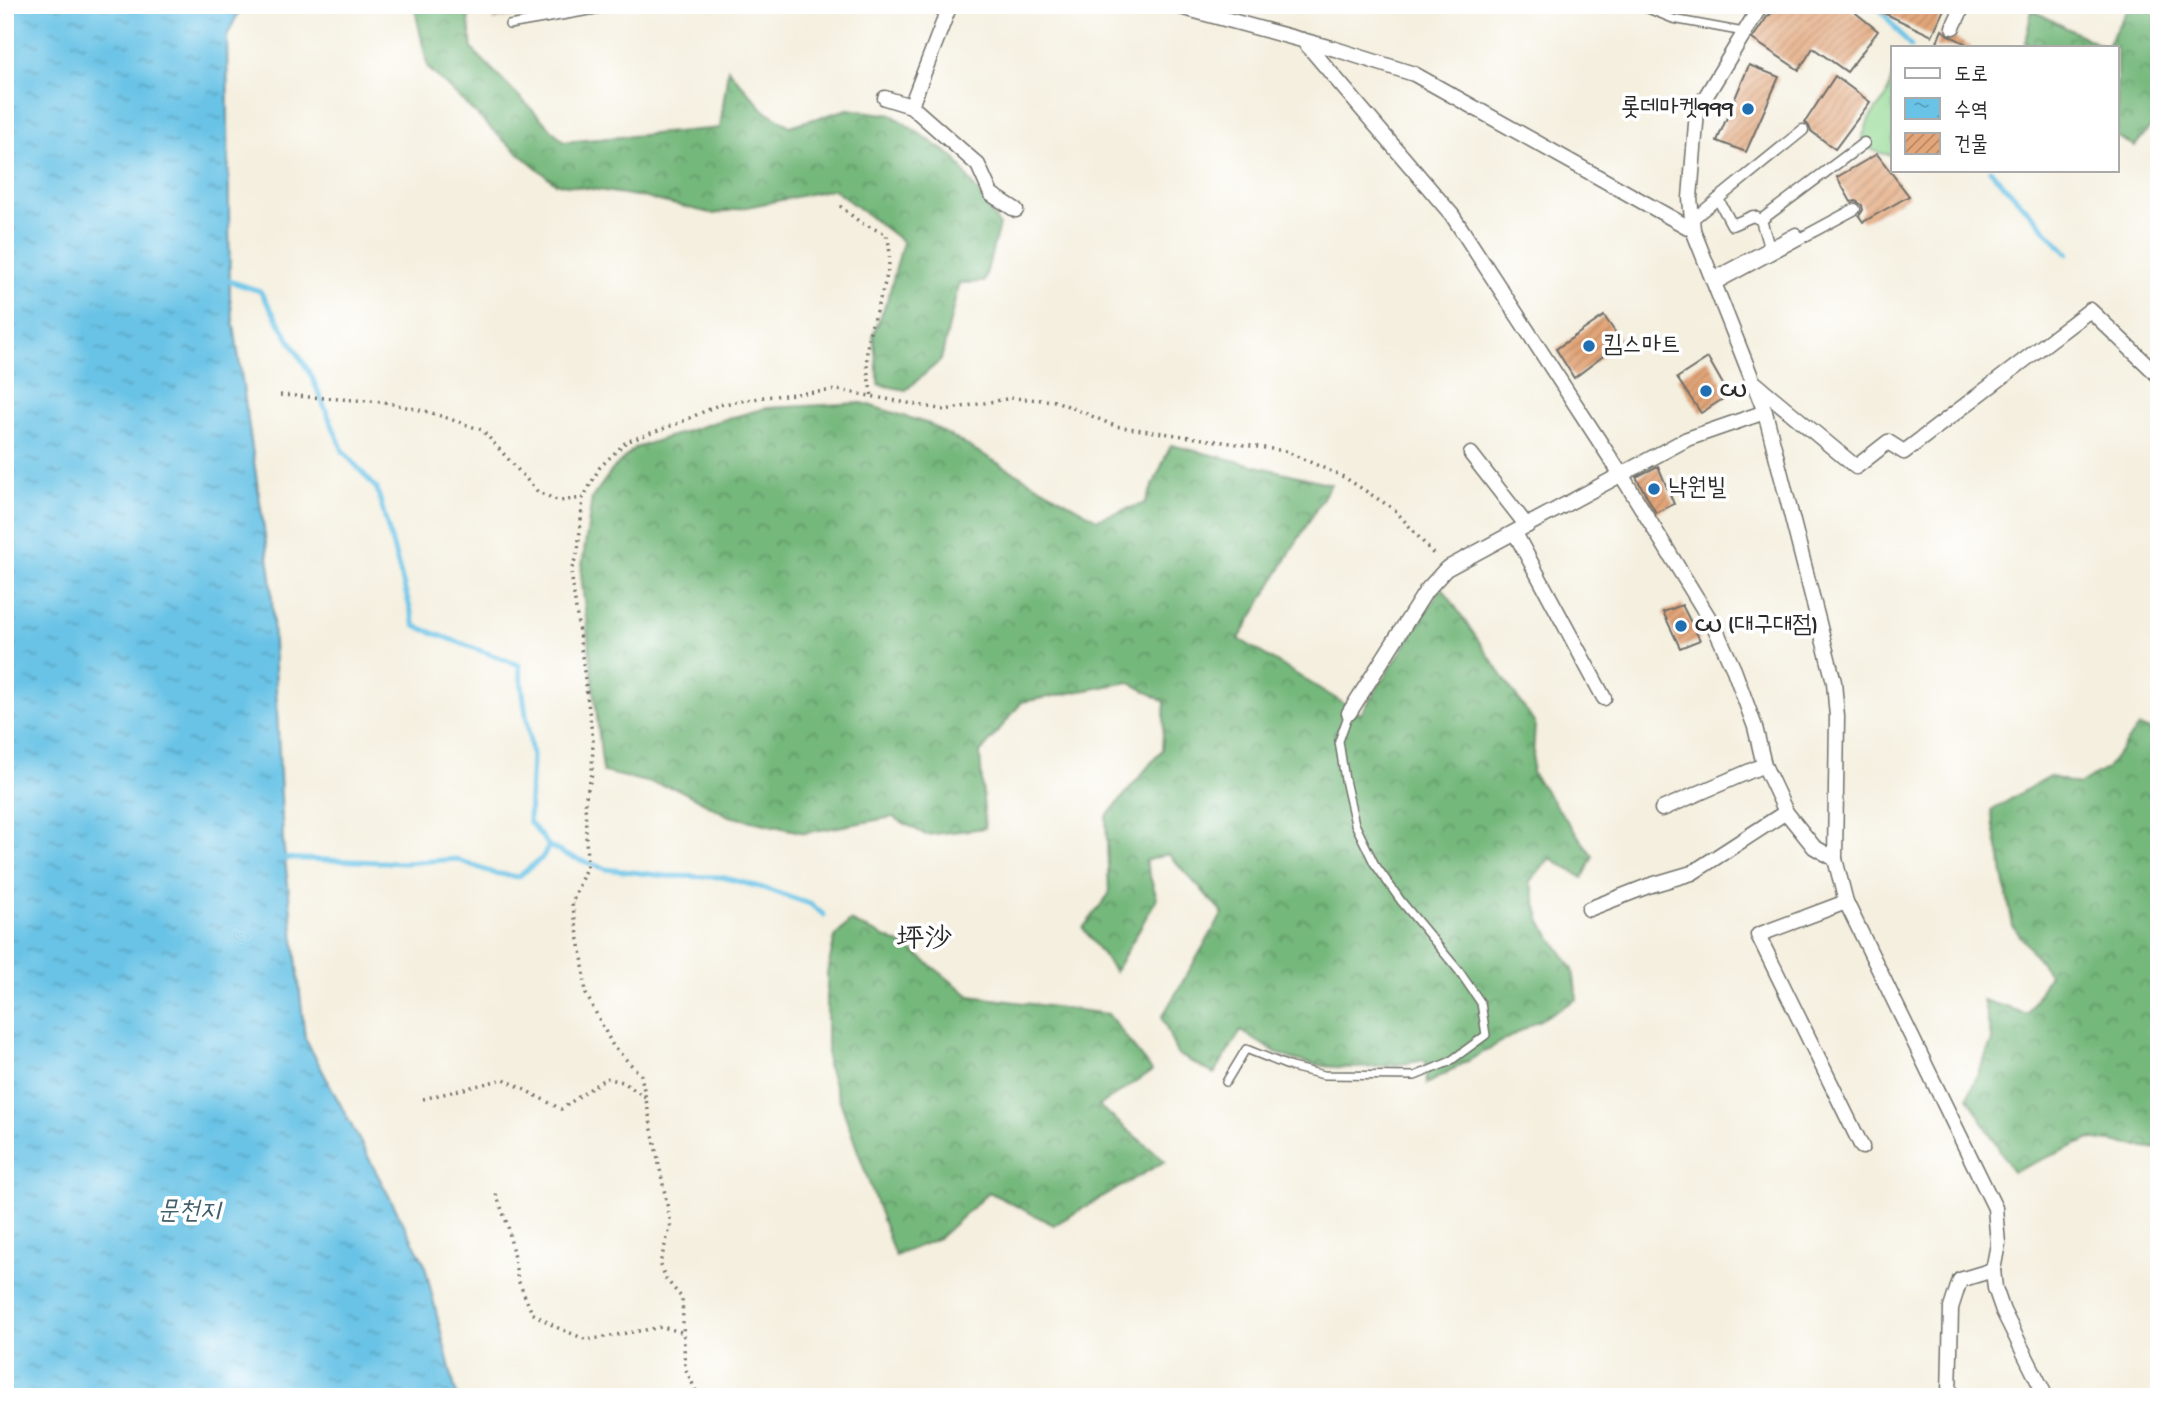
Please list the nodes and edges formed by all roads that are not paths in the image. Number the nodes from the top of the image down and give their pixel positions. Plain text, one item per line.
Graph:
1 (624, 5) edge
2 (950, 5) edge
3 (1173, 5) edge
4 (1638, 5) edge
5 (1761, 5) edge
6 (1961, 6) edge
7 (509, 25) dead end
8 (1953, 27) dead end
9 (1744, 32) junction
10 (1303, 40) junction
11 (885, 97) dead end
12 (911, 106) junction
13 (1803, 130) dead end
14 (1864, 142) dead end
15 (1718, 199) junction
16 (1016, 210) dead end
17 (1762, 219) junction
18 (1693, 225) junction
19 (1769, 247) junction
20 (1713, 281) junction
21 (2159, 376) edge
22 (1752, 381) junction
23 (1765, 412) junction
24 (1471, 454) dead end
25 (1622, 476) junction
26 (1521, 529) junction
27 (1604, 698) dead end
28 (1349, 713) joint
29 (1764, 765) junction
30 (1662, 808) dead end
31 (1786, 812) junction
32 (1835, 859) junction
33 (1846, 902) junction
34 (1589, 909) dead end
35 (1226, 1082) dead end
36 (1862, 1147) dead end
37 (1993, 1270) junction
38 (1950, 1397) edge
39 (2046, 1397) edge

1 - 7 lane
2 - 12 street
3 - 10 street
4 - 9 lane
5 - 9 street
6 - 8 street
9 - 18 street
10 - 18 street
10 - 25 street
11 - 12 street
12 - 16 street
13 - 15 street
14 - 17 street
15 - 17 street
15 - 18 street
17 - 19 street
18 - 20 street
19 - 20 street
19 - 20 street
20 - 22 street
21 - 22 street
22 - 23 street
23 - 25 street
23 - 32 street
24 - 26 street
25 - 26 street
25 - 29 street
26 - 27 street
26 - 28 street
28 - 35 lane
29 - 30 street
29 - 31 street
31 - 32 street
31 - 34 street
32 - 33 street
33 - 36 street
33 - 37 street
37 - 38 street
37 - 39 street

